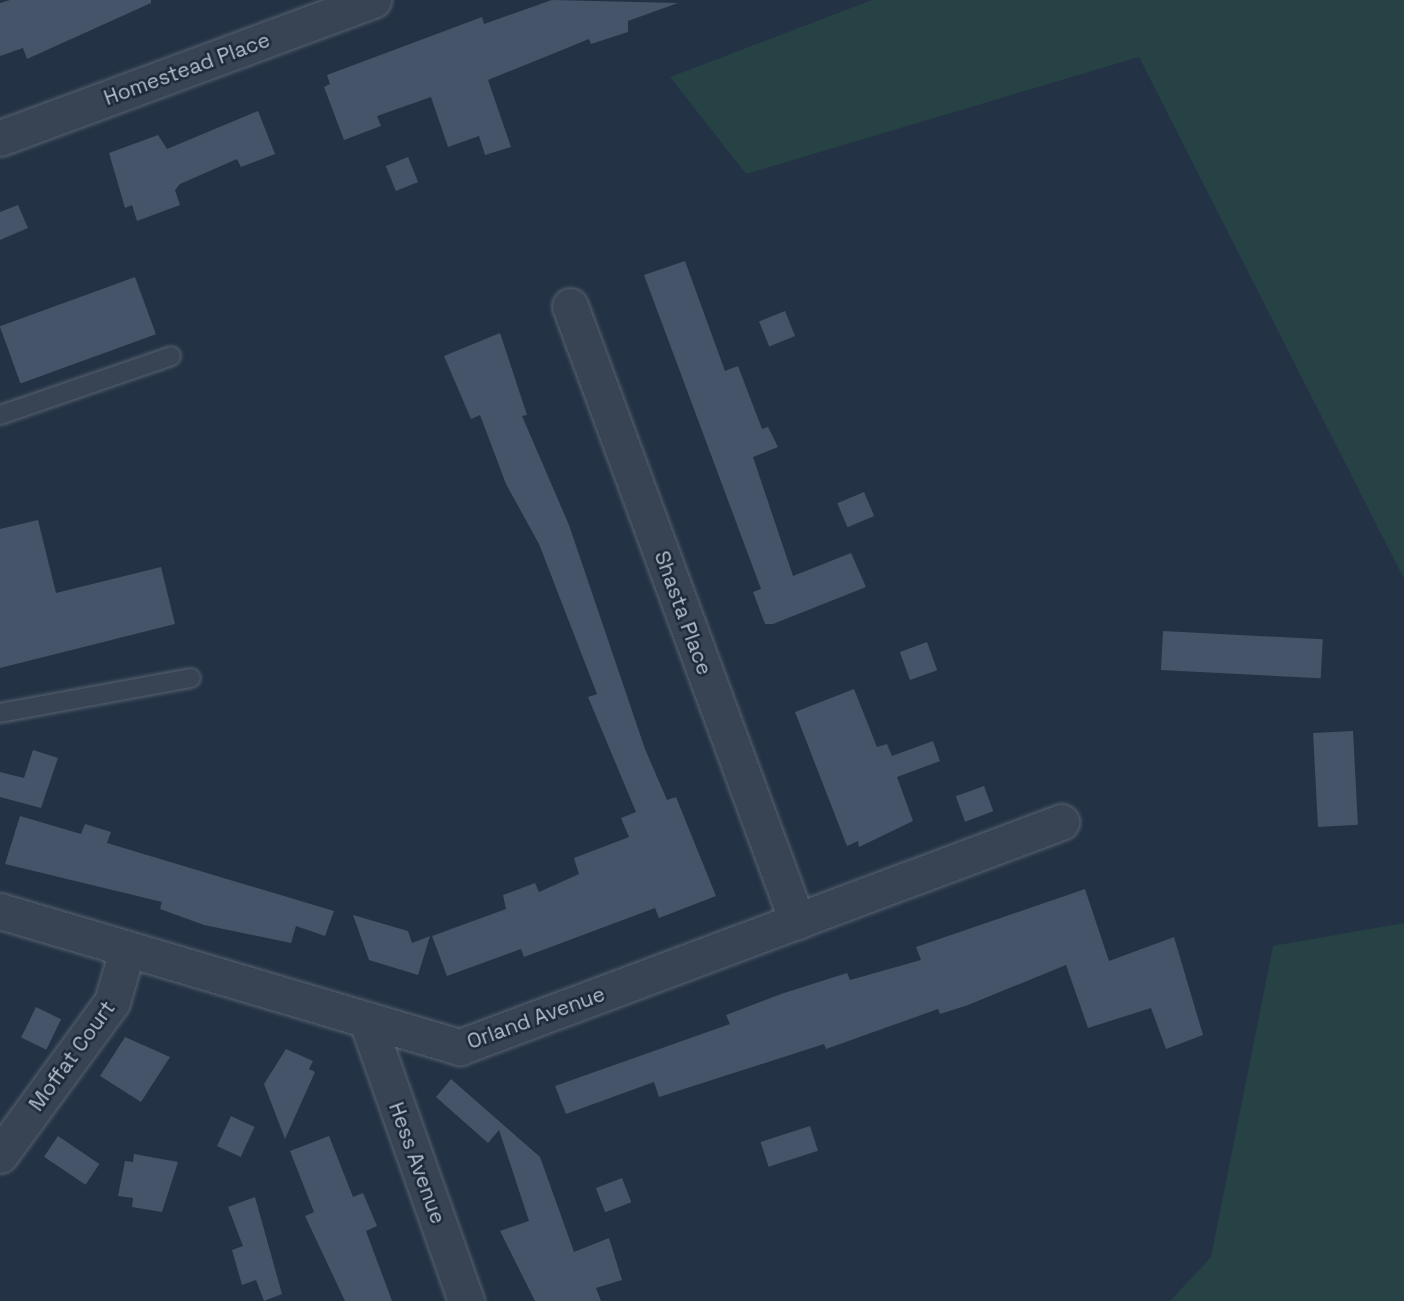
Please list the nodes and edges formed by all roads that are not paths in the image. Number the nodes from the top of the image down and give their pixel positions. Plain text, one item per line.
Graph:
1 (373, 0) edge
2 (0, 138) edge
3 (570, 306) dead end
4 (171, 356) dead end
5 (0, 415) edge
6 (191, 678) dead end
7 (0, 713) edge
8 (1061, 822) dead end
9 (0, 911) edge
10 (797, 921) junction
11 (127, 950) junction
12 (368, 1024) junction
13 (0, 1155) edge
14 (466, 1301) edge

1 - 2 street, Homestead Place
3 - 10 street, Shasta Place
4 - 5 lane
6 - 7 lane
8 - 10 street, Orland Avenue
9 - 11 street, Orland Avenue
10 - 12 street, Orland Avenue
11 - 12 street, Orland Avenue
11 - 13 street, Moffat Court
12 - 14 street, Hess Avenue

